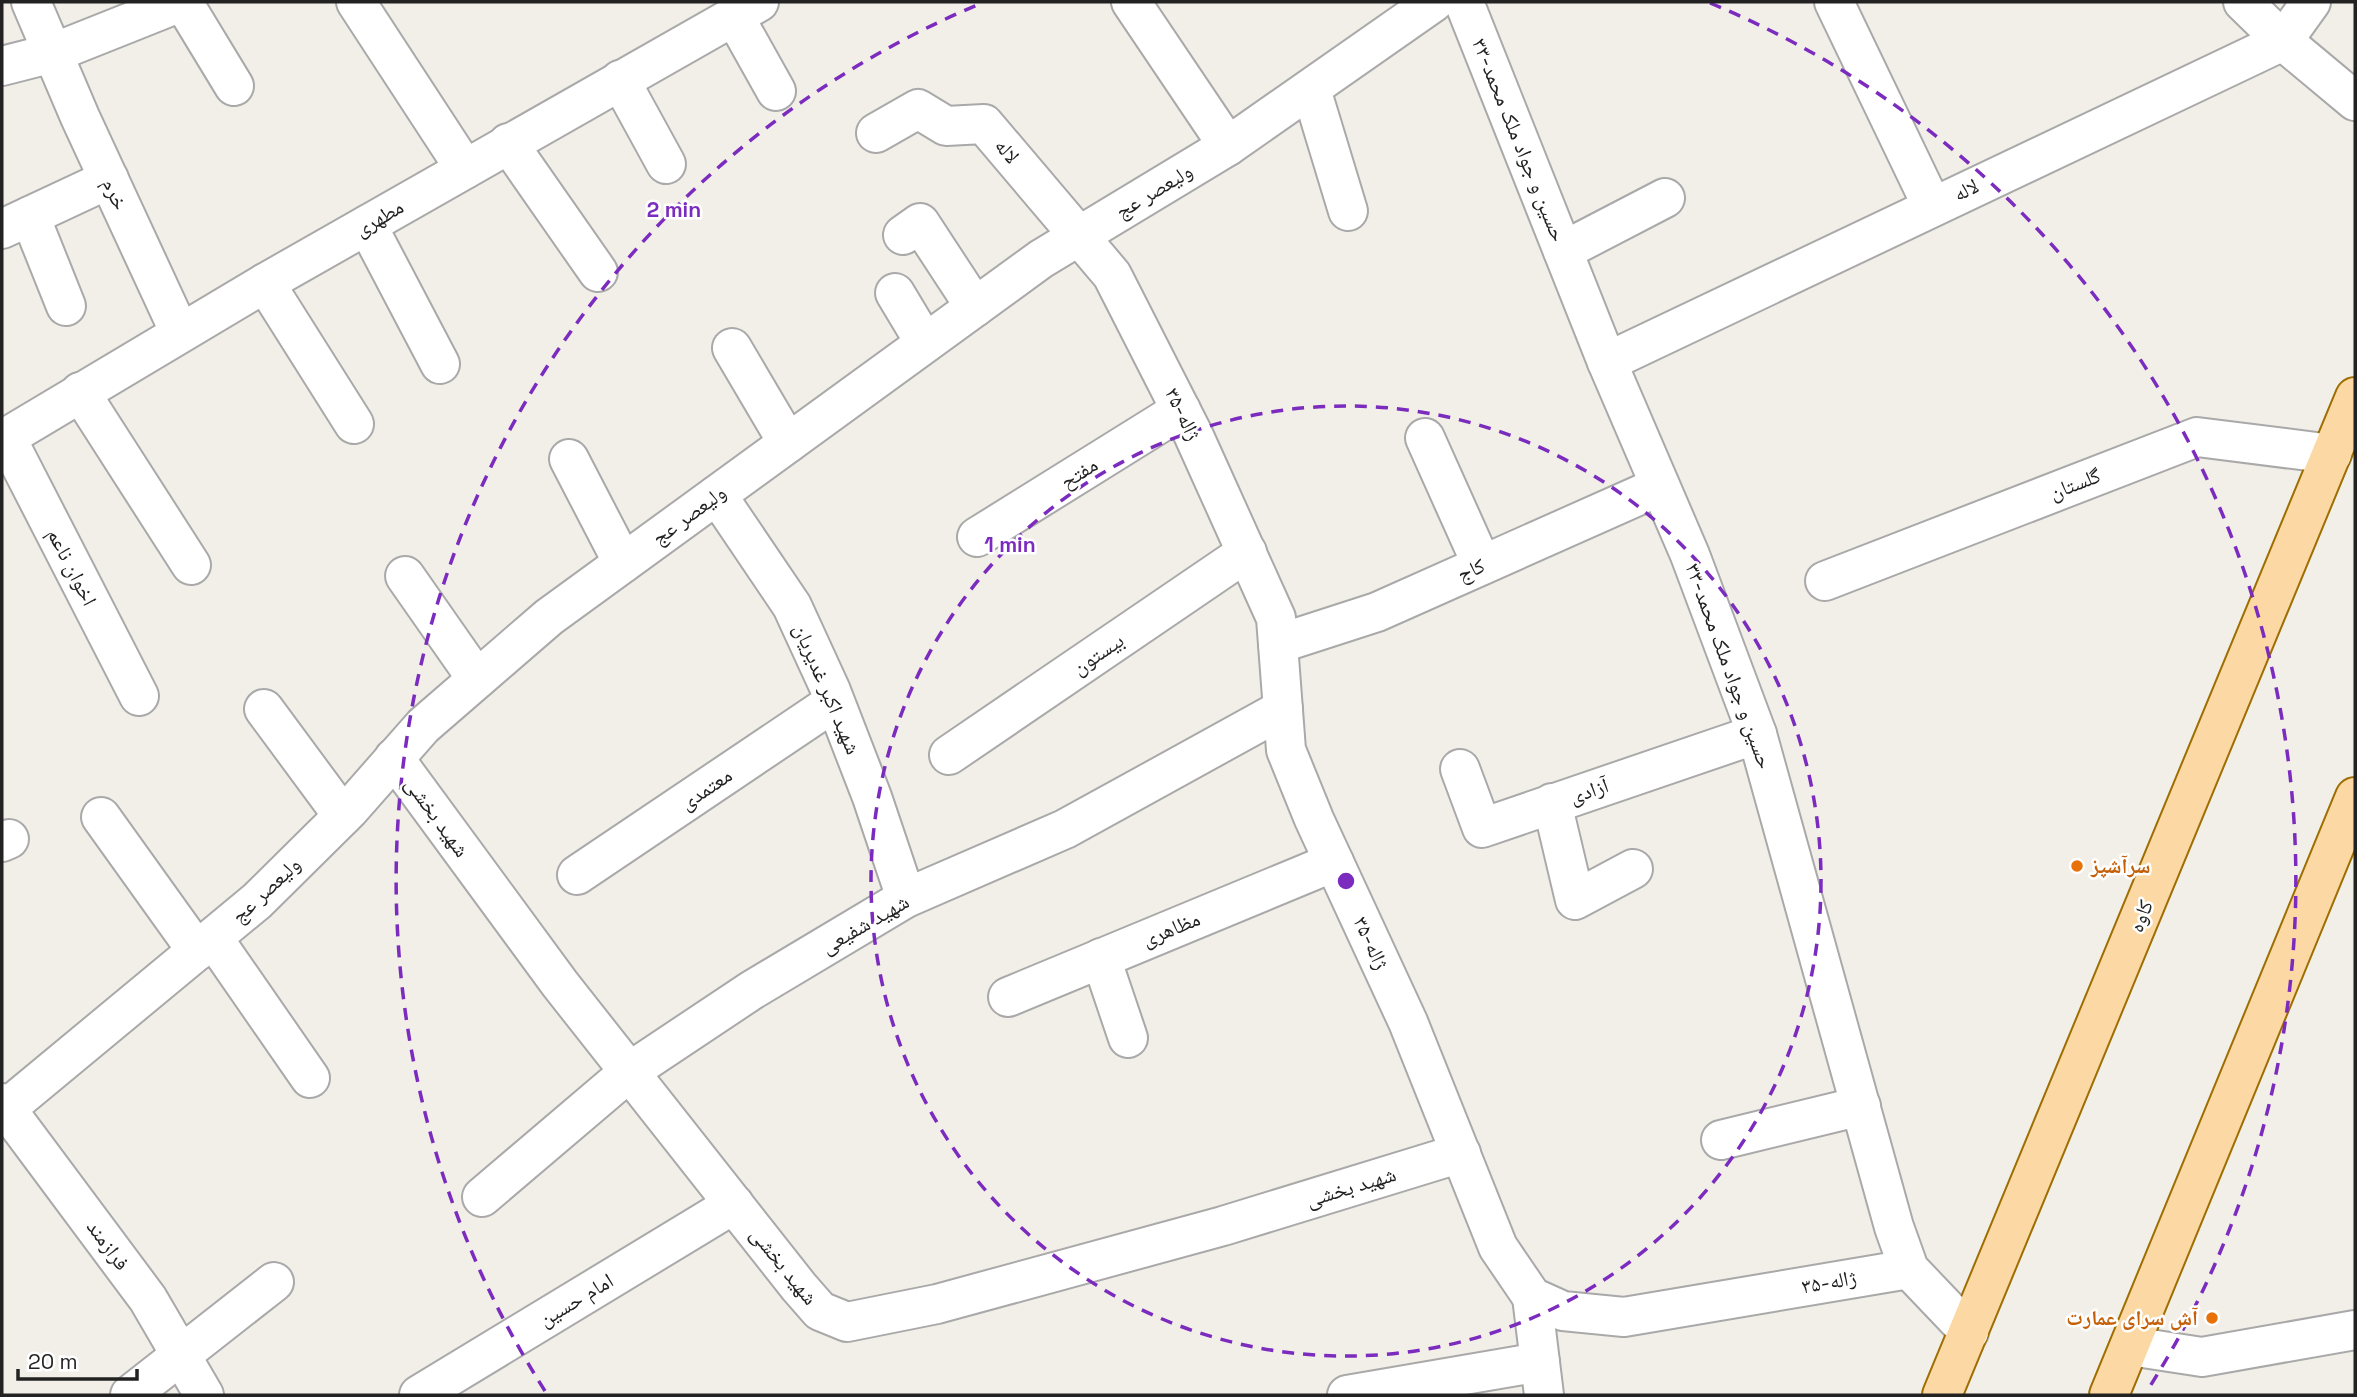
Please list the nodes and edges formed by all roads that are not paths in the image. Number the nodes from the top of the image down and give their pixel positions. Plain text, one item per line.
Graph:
1 (31, 2) edge
2 (356, 2) edge
3 (1131, 2) edge
4 (1434, 2) edge
5 (1464, 2) edge
6 (1834, 2) edge
7 (2243, 2) edge
8 (2311, 2) edge
9 (173, 3) edge
10 (747, 9) edge
11 (2283, 41) junction
12 (53, 53) junction
13 (2, 66) edge
14 (620, 80) junction
15 (234, 86) dead end
16 (1311, 89) junction
17 (776, 91) dead end
18 (2355, 101) edge
19 (876, 133) dead end
20 (508, 143) junction
21 (1228, 146) junction
22 (666, 164) dead end
23 (465, 169) junction
24 (109, 179) junction
25 (1665, 198) dead end
26 (1932, 206) junction
27 (1348, 211) dead end
28 (16, 222) edge
29 (367, 225) junction
30 (903, 235) dead end
31 (1078, 237) junction
32 (1563, 251) junction
33 (598, 272) dead end
34 (265, 283) junction
35 (895, 293) dead end
36 (66, 306) dead end
37 (975, 307) junction
38 (180, 333) junction
39 (925, 343) junction
40 (732, 348) dead end
41 (1607, 362) junction
42 (440, 364) dead end
43 (80, 392) junction
44 (2355, 397) edge
45 (1181, 410) junction
46 (354, 424) dead end
47 (4, 439) edge
48 (1426, 439) dead end
49 (788, 443) junction
50 (2332, 454) junction
51 (569, 459) dead end
52 (1660, 486) junction
53 (717, 495) junction
54 (977, 537) dead end
55 (1247, 552) junction
56 (623, 563) junction
57 (191, 565) dead end
58 (1482, 565) junction
59 (405, 576) dead end
60 (1825, 581) dead end
61 (1278, 644) junction
62 (477, 679) junction
63 (139, 696) dead end
64 (834, 702) junction
65 (264, 709) dead end
66 (1283, 709) junction
67 (1756, 734) junction
68 (950, 755) dead end
69 (394, 758) junction
70 (1460, 769) dead end
71 (2355, 797) edge
72 (1552, 803) junction
73 (343, 816) junction
74 (101, 817) dead end
75 (1334, 862) junction
76 (1633, 869) dead end
77 (577, 875) dead end
78 (906, 898) junction
79 (205, 944) junction
80 (1101, 958) junction
81 (1008, 997) dead end
82 (1128, 1038) dead end
83 (629, 1072) junction
84 (310, 1078) dead end
85 (4, 1106) edge
86 (1861, 1106) junction
87 (1721, 1140) dead end
88 (1461, 1153) junction
89 (482, 1197) dead end
90 (734, 1204) junction
91 (1909, 1269) junction
92 (274, 1282) dead end
93 (1532, 1297) junction
94 (2355, 1330) edge
95 (1969, 1332) junction
96 (2130, 1346) junction
97 (179, 1353) junction
98 (1542, 1379) edge
99 (130, 1395) edge
100 (204, 1395) edge
101 (419, 1395) edge
102 (1347, 1395) edge
103 (1942, 1395) edge
104 (2109, 1395) edge

1 - 12 street, خرم
2 - 23 street
3 - 21 street
4 - 16 street, ولیعصر عج
5 - 32 street, ۳۳-حسین و جواد ملک محمد
6 - 26 street
7 - 11 street
8 - 11 street, لاله
9 - 12 street
9 - 15 street
10 - 14 street, مطهری
10 - 17 street
11 - 18 street
11 - 26 street, لاله
12 - 13 street
12 - 24 street, خرم
14 - 20 street, مطهری
14 - 22 street
16 - 21 street, ولیعصر عج
16 - 27 street
19 - 31 street, لاله
20 - 23 street, مطهری
20 - 33 street
21 - 31 street, ولیعصر عج
23 - 29 street, مطهری
24 - 28 street
24 - 38 street, خرم
25 - 32 street
26 - 41 street, لاله
28 - 36 street
29 - 34 street, مطهری
29 - 42 street
30 - 37 street
31 - 37 street, ولیعصر عج
31 - 45 street, ۳۵-ژاله
32 - 41 street, ۳۳-حسین و جواد ملک محمد
34 - 38 street, مطهری
34 - 46 street
35 - 39 street
37 - 39 street, ولیعصر عج
38 - 43 street, مطهری
39 - 49 street, ولیعصر عج
40 - 49 street
41 - 52 street, ۳۳-حسین و جواد ملک محمد
43 - 47 street, مطهری
43 - 57 street
44 - 50 main road, کاوه
45 - 54 street, مفتح
45 - 55 street, ۳۵-ژاله
47 - 63 street, اخوان ناعم
48 - 58 street
49 - 53 street, ولیعصر عج
50 - 60 street, گلستان
50 - 95 main road, کاوه
51 - 56 street
52 - 58 street, کاج
52 - 67 street, ۳۳-حسین و جواد ملک محمد
53 - 56 street, ولیعصر عج
53 - 64 street, شهید اکبر غدیریان
55 - 61 street, ۳۵-ژاله
55 - 68 street, بیستون
56 - 62 street, ولیعصر عج
58 - 61 street, کاج
59 - 62 street
61 - 66 street, ۳۵-ژاله
62 - 69 street, ولیعصر عج
64 - 77 street, معتمدی
64 - 78 street, شهید اکبر غدیریان
65 - 73 street
66 - 75 street, ۳۵-ژاله
66 - 78 street, شهید شفیعی
67 - 72 street, آزادی
67 - 86 street, ۳۳-حسین و جواد ملک محمد
69 - 73 street, ولیعصر عج
69 - 83 street, شهید بخشی
70 - 72 street, آزادی
71 - 96 main road
72 - 76 street
73 - 79 street, ولیعصر عج
74 - 79 street
75 - 80 street, مظاهری
75 - 88 street, ۳۵-ژاله
78 - 83 street, شهید شفیعی
79 - 84 street
79 - 85 street, ولیعصر عج
80 - 81 street, مظاهری
80 - 82 street
83 - 89 street, شهید شفیعی
83 - 90 street, شهید بخشی
85 - 97 street, فرازمند
86 - 87 street
86 - 91 street, ۳۳-حسین و جواد ملک محمد
88 - 90 street, شهید بخشی
88 - 93 street, ۳۵-ژاله
90 - 101 street, امام حسین
91 - 93 street, ۳۵-ژاله
91 - 95 street, ۳۳-حسین و جواد ملک محمد
92 - 97 street
93 - 98 street
94 - 96 street
95 - 103 main road, کاوه
96 - 104 main road
97 - 99 street
97 - 100 street, فرازمند
98 - 102 street

